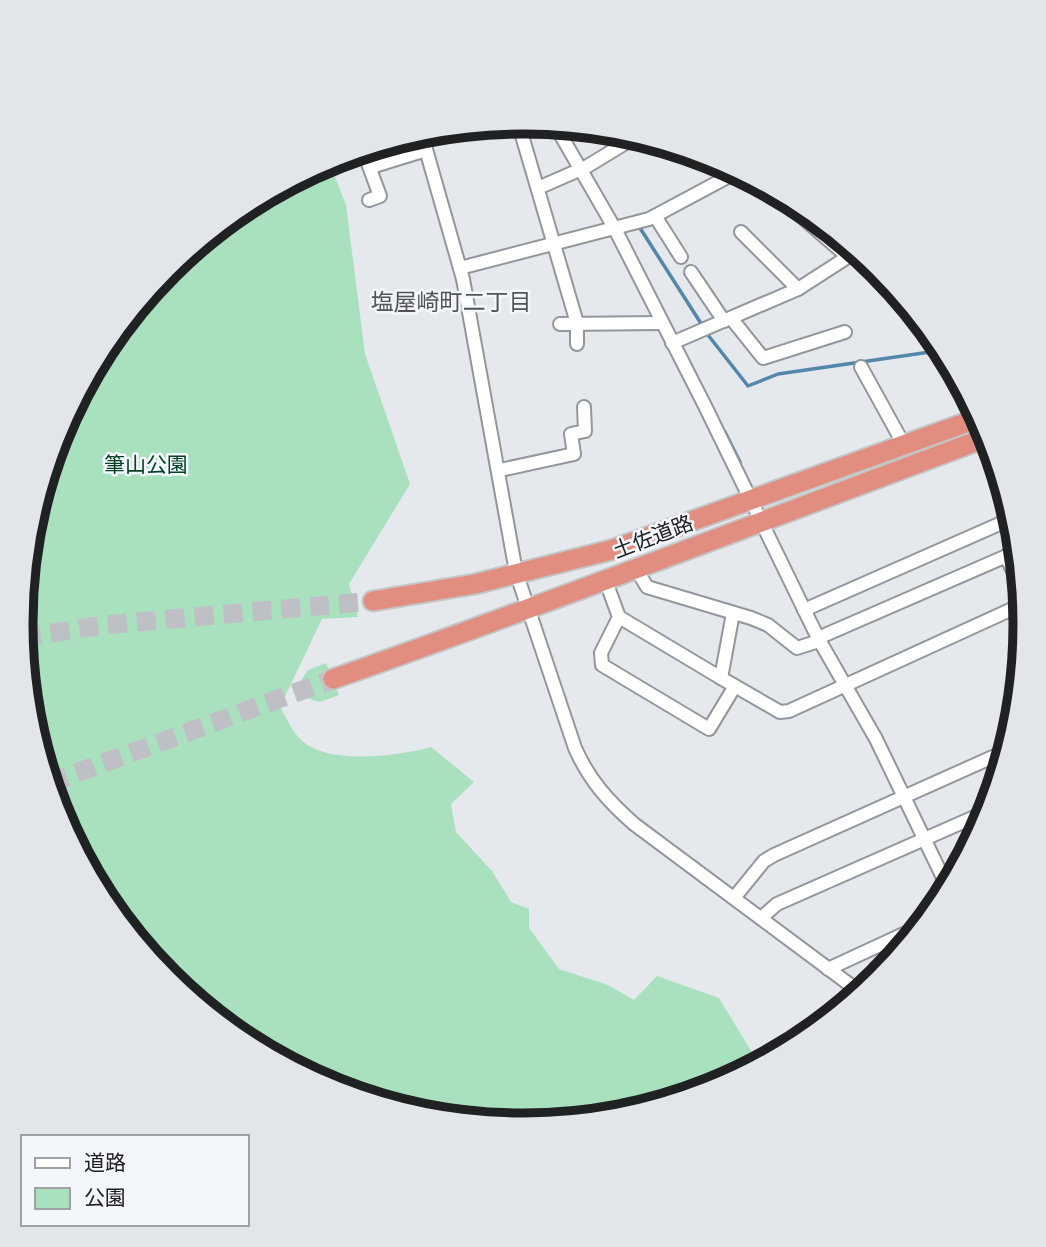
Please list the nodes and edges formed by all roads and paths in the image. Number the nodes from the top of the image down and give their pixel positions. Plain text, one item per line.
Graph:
1 (522, 134) edge
2 (562, 136) edge
3 (424, 144) edge
4 (624, 144) edge
5 (426, 150) junction
6 (367, 160) edge
7 (371, 167) junction
8 (583, 169) junction
9 (726, 178) edge
10 (538, 188) junction
11 (369, 200) dead end
12 (655, 216) junction
13 (615, 229) junction
14 (741, 232) dead end
15 (555, 244) junction
16 (681, 257) dead end
17 (848, 257) edge
18 (460, 268) junction
19 (691, 272) dead end
20 (798, 289) junction
21 (727, 320) junction
22 (577, 323) junction
23 (662, 323) junction
24 (560, 324) dead end
25 (845, 332) dead end
26 (672, 343) junction
27 (577, 344) dead end
28 (861, 367) dead end
29 (584, 407) dead end
30 (969, 422) edge
31 (977, 441) edge
32 (904, 445) junction
33 (500, 470) junction
34 (751, 501) junction
35 (760, 521) junction
36 (1002, 523) edge
37 (1008, 556) edge
38 (635, 567) junction
39 (516, 572) junction
40 (605, 579) junction
41 (373, 601) tunnel mouth
42 (1013, 609) edge
43 (529, 610) junction
44 (804, 610) junction
45 (733, 613) junction
46 (619, 617) junction
47 (819, 640) junction
48 (721, 678) junction
49 (333, 679) tunnel mouth
50 (846, 685) junction
51 (735, 686) junction
52 (994, 757) edge
53 (903, 799) junction
54 (972, 818) edge
55 (923, 840) junction
56 (942, 876) edge
57 (734, 898) junction
58 (761, 918) junction
59 (900, 936) edge
60 (828, 969) junction
61 (852, 986) edge

1 - 10 street
2 - 8 street
3 - 5 street
4 - 8 street
5 - 7 street
5 - 18 street
6 - 7 street
7 - 11 street
8 - 10 street
8 - 13 street
9 - 12 street
10 - 15 street
12 - 13 street
12 - 16 street
13 - 15 street
13 - 23 street
14 - 20 street
15 - 18 street
15 - 22 street
17 - 20 street
18 - 33 street
19 - 21 street
20 - 21 street
21 - 25 street
21 - 26 street
22 - 23 street
22 - 24 street
22 - 27 street
23 - 26 street
26 - 34 street
28 - 32 street
29 - 33 street
30 - 32 highway, 土佐道路
31 - 35 highway, 土佐道路
32 - 34 highway, 土佐道路
33 - 39 street
34 - 35 street
34 - 39 highway, 土佐道路
35 - 38 highway, 土佐道路
35 - 44 street
36 - 44 street
37 - 47 street
38 - 40 highway, 土佐道路
38 - 45 street
39 - 41 highway, 土佐道路
39 - 43 street
40 - 43 highway, 土佐道路
40 - 46 street
42 - 50 street
43 - 49 highway, 土佐道路
43 - 57 street
44 - 47 street
45 - 47 street
45 - 48 street
46 - 48 street
46 - 51 street
47 - 50 street
48 - 51 street
50 - 51 street
50 - 53 street
52 - 53 street
53 - 55 street
53 - 57 street
54 - 55 street
55 - 56 street
55 - 58 street
57 - 58 street
58 - 60 street
59 - 60 street
60 - 61 street

